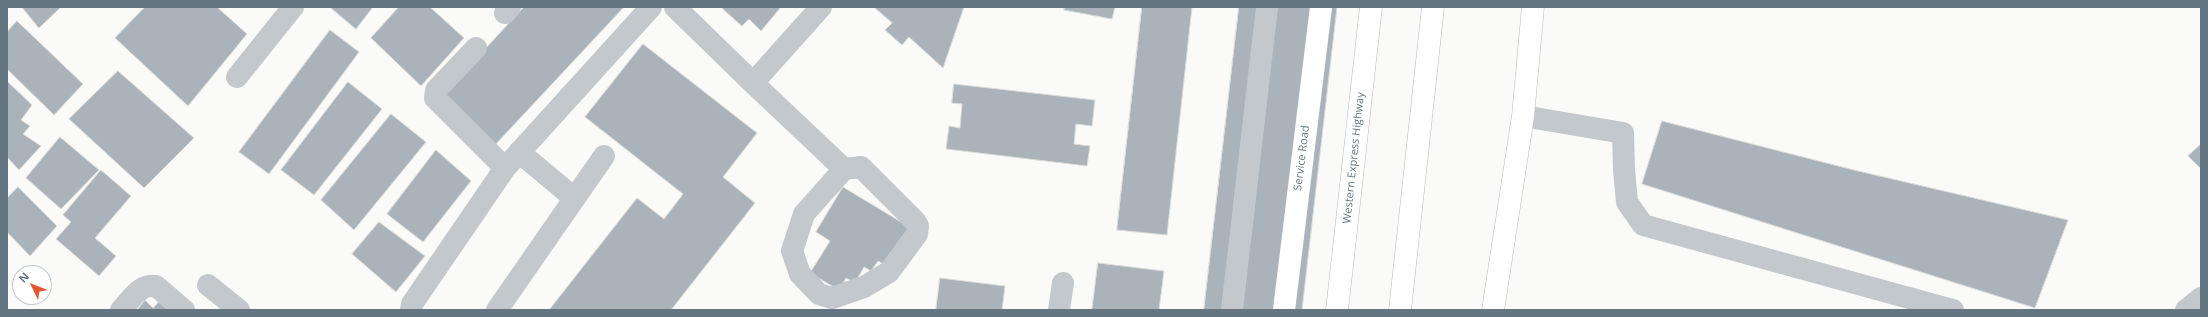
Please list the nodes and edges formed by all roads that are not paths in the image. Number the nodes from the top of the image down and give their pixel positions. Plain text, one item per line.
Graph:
1 (293, 7) edge
2 (651, 7) edge
3 (675, 7) edge
4 (821, 7) edge
5 (1267, 7) edge
6 (1321, 7) edge
7 (1371, 7) edge
8 (1433, 7) edge
9 (1533, 7) edge
10 (476, 48) dead end
11 (237, 77) dead end
12 (753, 83) junction
13 (1523, 116) junction
14 (604, 156) dead end
15 (512, 160) junction
16 (844, 168) junction
17 (574, 198) junction
18 (1064, 283) dead end
19 (208, 285) dead end
20 (2201, 298) edge
21 (121, 310) edge
22 (184, 310) edge
23 (239, 310) edge
24 (411, 310) edge
25 (497, 310) edge
26 (1059, 310) edge
27 (1232, 310) edge
28 (1284, 310) edge
29 (1336, 310) edge
30 (1400, 310) edge
31 (1493, 310) edge
32 (1953, 310) edge
33 (2186, 310) edge

1 - 11 street
2 - 15 street
3 - 12 street
4 - 12 street
5 - 27 street
6 - 28 main road, Service Road
7 - 29 main road, Western Express Highway
8 - 30 main road
9 - 13 main road
10 - 15 street
12 - 16 street
13 - 31 main road
13 - 32 street
14 - 17 street
15 - 17 street
15 - 24 street
16 - 16 street
17 - 25 street
18 - 26 street
19 - 23 street
20 - 33 street
21 - 22 street

